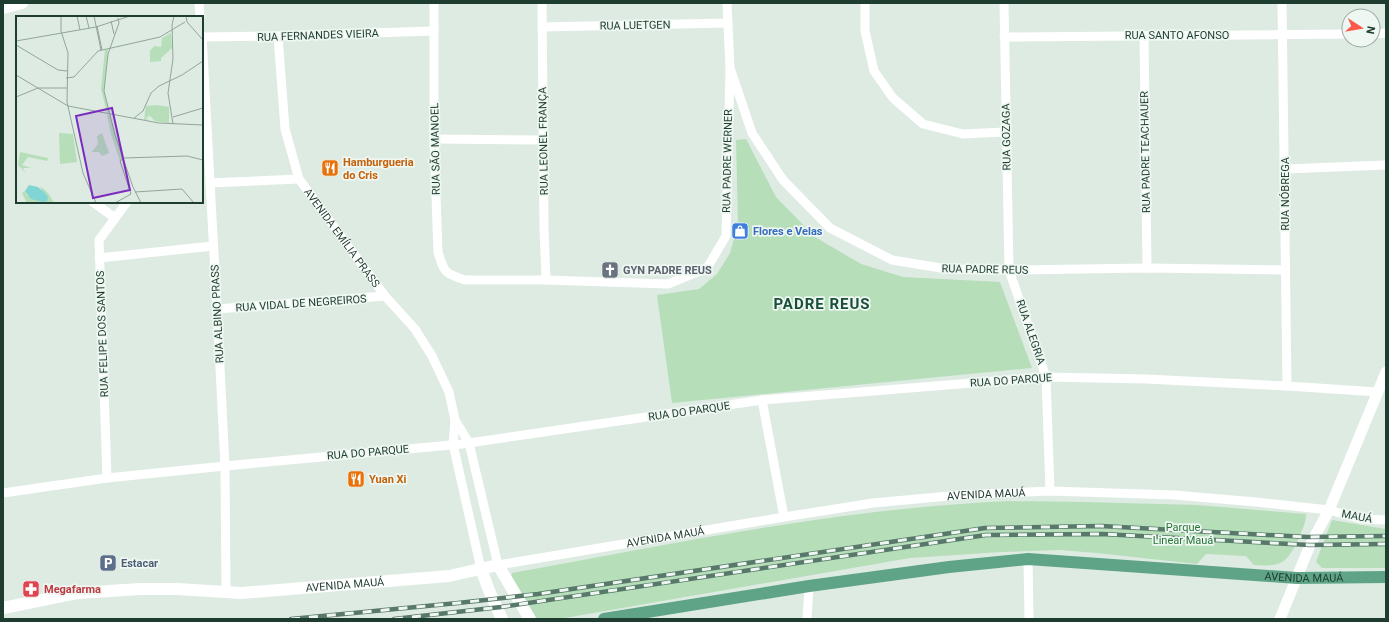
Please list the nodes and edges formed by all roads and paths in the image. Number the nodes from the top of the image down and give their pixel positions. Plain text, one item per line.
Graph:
1 (22, 3) edge
2 (199, 3) edge
3 (434, 3) edge
4 (542, 3) edge
5 (728, 3) edge
6 (865, 3) edge
7 (1004, 3) edge
8 (1282, 3) edge
9 (3, 8) edge
10 (200, 16) edge
11 (728, 23) junction
12 (542, 27) junction
13 (434, 31) junction
14 (1283, 34) junction
15 (1341, 34) edge
16 (278, 36) junction
17 (1144, 36) junction
18 (203, 37) edge
19 (1004, 37) junction
20 (203, 55) edge
21 (730, 68) junction
22 (1005, 132) junction
23 (434, 139) junction
24 (544, 140) junction
25 (1386, 165) edge
26 (1285, 169) junction
27 (300, 179) junction
28 (210, 183) junction
29 (94, 203) edge
30 (126, 203) edge
31 (115, 218) junction
32 (213, 246) junction
33 (99, 258) junction
34 (1147, 268) junction
35 (1009, 270) junction
36 (1285, 270) junction
37 (465, 280) joint
38 (546, 280) junction
39 (385, 296) junction
40 (217, 309) junction
41 (1386, 372) edge
42 (1046, 377) junction
43 (1287, 386) junction
44 (1378, 392) junction
45 (762, 400) junction
46 (455, 420) junction
47 (469, 443) junction
48 (453, 444) junction
49 (224, 466) junction
50 (107, 478) junction
51 (1050, 491) junction
52 (3, 493) edge
53 (1329, 510) junction
54 (784, 517) junction
55 (1386, 520) edge
56 (1028, 559) junction
57 (498, 565) junction
58 (481, 569) junction
59 (1386, 577) edge
60 (1297, 578) junction
61 (809, 586) junction
62 (226, 592) junction
63 (3, 608) edge
64 (502, 619) edge
65 (530, 619) edge
66 (604, 619) edge
67 (807, 619) edge
68 (1029, 619) edge
69 (1280, 619) edge

1 - 9 main road
2 - 10 street
3 - 13 street, RUA SÃO MANOEL
4 - 12 street, RUA LEONEL FRANÇA
5 - 11 street, RUA PADRE REUS
6 - 22 street
7 - 19 street, RUA GOZAGA
8 - 14 street, RUA NÓBREGA
11 - 12 street, RUA LUETGEN
11 - 21 street, RUA PADRE REUS
12 - 24 street, RUA LEONEL FRANÇA
13 - 16 street, RUA FERNANDES VIEIRA
13 - 23 street, RUA SÃO MANOEL
14 - 15 street, RUA SANTO AFONSO
14 - 17 street, RUA SANTO AFONSO
14 - 26 street, RUA NÓBREGA
16 - 18 street, RUA FERNANDES VIEIRA
16 - 27 street, AVENIDA EMÍLIA PRASS
17 - 19 street, RUA SANTO AFONSO
17 - 34 street, RUA PADRE TEACHAUER
19 - 22 street, RUA GOZAGA
20 - 28 street, RUA ALBINO PRASS
21 - 35 street, RUA PADRE REUS
21 - 38 street, RUA PADRE WERNER
22 - 35 street, RUA GOZAGA
23 - 24 street
23 - 37 street, RUA SÃO MANOEL
24 - 38 street, RUA LEONEL FRANÇA
25 - 26 street
26 - 36 street, RUA NÓBREGA
27 - 28 street
27 - 39 street, AVENIDA EMÍLIA PRASS
28 - 32 street, RUA ALBINO PRASS
29 - 31 street
30 - 31 street
31 - 33 street
32 - 33 street, RUA FELIPE DOS SANTOS
32 - 40 street, RUA ALBINO PRASS
33 - 50 street, RUA FELIPE DOS SANTOS
34 - 35 street, RUA PADRE REUS
34 - 36 street, RUA PADRE REUS
35 - 42 street, RUA ALEGRIA
36 - 43 street, RUA NÓBREGA
37 - 38 street, RUA PADRE WERNER
39 - 40 street, RUA VIDAL DE NEGREIROS
39 - 46 street, AVENIDA EMÍLIA PRASS
40 - 49 street, RUA ALBINO PRASS
41 - 44 street
42 - 43 street, RUA DO PARQUE
42 - 45 street, RUA DO PARQUE
42 - 51 street, RUA ALEGRIA
43 - 44 street, RUA DO PARQUE
44 - 53 street
45 - 47 street, RUA DO PARQUE
45 - 54 street
46 - 47 street, AVENIDA EMÍLIA PRASS
46 - 48 street, AVENIDA EMÍLIA PRASS
47 - 48 street, RUA DO PARQUE
47 - 57 street, AVENIDA EMÍLIA PRASS
48 - 49 street, RUA DO PARQUE
48 - 58 street, AVENIDA EMÍLIA PRASS
49 - 50 street, RUA DO PARQUE
49 - 62 street, RUA ALBINO PRASS
50 - 52 street, RUA DO PARQUE
51 - 53 street, AVENIDA MAUÁ
51 - 54 street, AVENIDA MAUÁ
53 - 55 street, MAUÁ
53 - 60 street
54 - 57 street, AVENIDA MAUÁ
56 - 60 main road, AVENIDA MAUÁ
56 - 61 main road, AVENIDA MAUÁ
56 - 68 street
57 - 58 main road, AVENIDA MAUÁ
57 - 65 main road, AVENIDA EMÍLIA PRASS
58 - 62 main road, AVENIDA MAUÁ
58 - 64 main road, AVENIDA EMÍLIA PRASS
59 - 60 main road, AVENIDA MAUÁ
60 - 69 street
61 - 66 main road, AVENIDA MAUÁ
61 - 67 street
62 - 63 main road, AVENIDA MAUÁ

